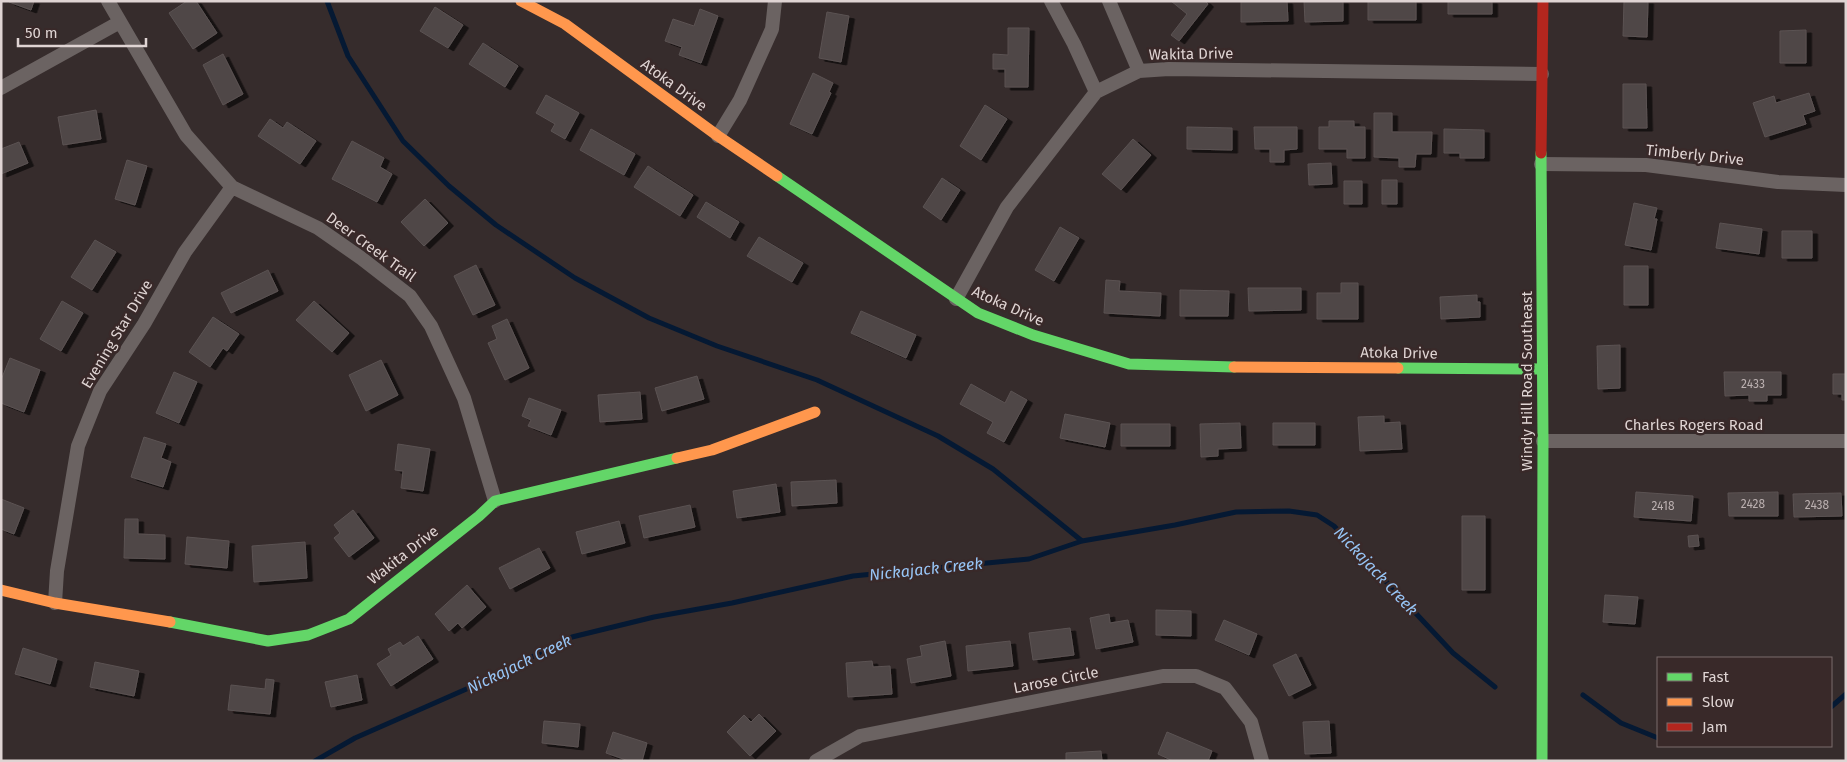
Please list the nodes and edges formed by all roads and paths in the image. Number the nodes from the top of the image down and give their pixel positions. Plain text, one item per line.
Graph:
1 (108, 1) edge
2 (521, 1) edge
3 (775, 1) edge
4 (1051, 1) edge
5 (1109, 1) edge
6 (1543, 1) edge
7 (120, 22) junction
8 (1139, 71) junction
9 (1542, 74) junction
10 (1, 88) edge
11 (1096, 92) junction
12 (718, 136) junction
13 (1541, 164) junction
14 (1846, 185) edge
15 (232, 188) junction
16 (956, 299) junction
17 (1542, 369) junction
18 (815, 412) dead end
19 (1543, 441) junction
20 (1846, 441) edge
21 (495, 501) junction
22 (1, 590) edge
23 (55, 603) junction
24 (816, 761) edge
25 (1262, 761) edge
26 (1542, 761) edge

1 - 7 street, Deer Creek Trail
2 - 12 street, Atoka Drive
3 - 12 street
4 - 11 street
5 - 8 street
6 - 9 street, Windy Hill Road Southeast
7 - 10 street
7 - 15 street, Deer Creek Trail
8 - 9 street, Wakita Drive
8 - 11 street, Wakita Drive
9 - 13 street, Windy Hill Road Southeast
11 - 16 street, Wakita Drive
12 - 16 street, Atoka Drive
13 - 14 street, Timberly Drive
13 - 17 street, Windy Hill Road Southeast
15 - 21 street, Deer Creek Trail
15 - 23 street, Evening Star Drive
16 - 17 street, Atoka Drive
17 - 19 street, Windy Hill Road Southeast
18 - 21 street, Wakita Drive
19 - 20 street, Charles Rogers Road
19 - 26 street, Windy Hill Road Southeast
21 - 23 street, Wakita Drive
22 - 23 street, Wakita Drive
24 - 25 street, Larose Circle

